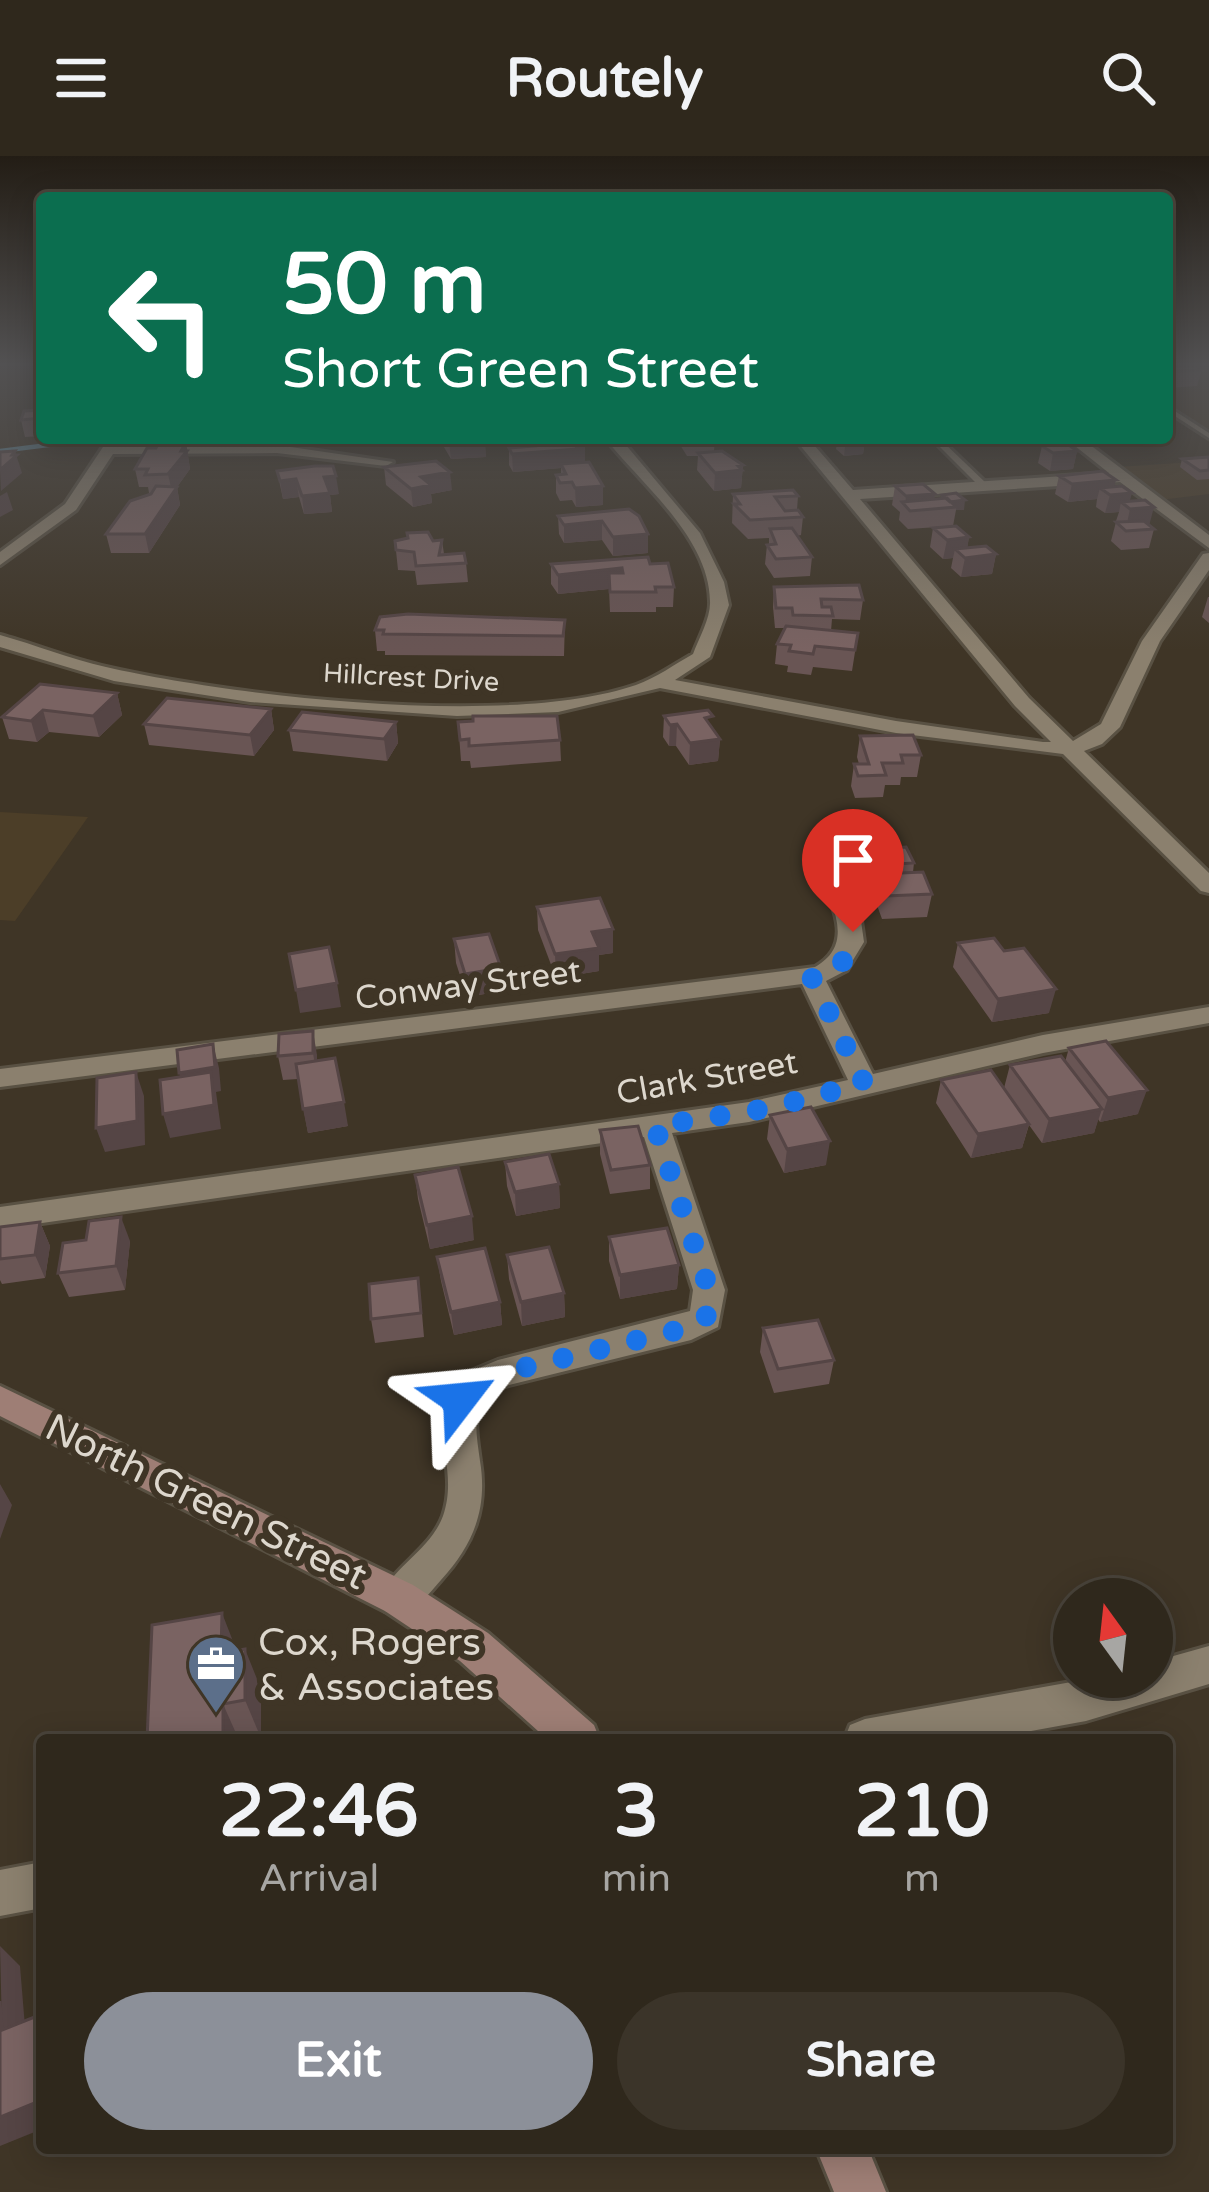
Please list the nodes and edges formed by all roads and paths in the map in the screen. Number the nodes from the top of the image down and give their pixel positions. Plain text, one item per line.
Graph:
1 (101, 461) edge
2 (378, 461) edge
3 (630, 461) edge
4 (820, 461) edge
5 (958, 461) edge
6 (1102, 461) edge
7 (386, 462) edge
8 (1122, 477) junction
9 (984, 486) junction
10 (847, 495) junction
11 (1209, 543) edge
12 (1209, 558) edge
13 (0, 560) edge
14 (0, 641) edge
15 (661, 683) junction
16 (1073, 748) junction
17 (830, 871) dead end
18 (1209, 886) edge
19 (811, 976) junction
20 (1209, 1015) edge
21 (0, 1078) edge
22 (864, 1083) junction
23 (655, 1126) junction
24 (0, 1218) edge
25 (0, 1400) edge
26 (399, 1598) junction
27 (1209, 1665) edge
28 (572, 1734) edge
29 (899, 1734) edge
30 (36, 1886) edge
31 (0, 1893) edge
32 (844, 2154) edge
33 (860, 2192) edge

1 - 13 street
2 - 7 street
3 - 15 street, Hillcrest Drive
4 - 10 street
5 - 9 lane
6 - 8 street
8 - 9 street
8 - 11 street
9 - 10 street
10 - 16 street
12 - 16 street
14 - 15 street, Hillcrest Drive
15 - 16 street
16 - 18 street
17 - 19 street
19 - 21 street, Conway Street
19 - 22 street
20 - 22 street, Clark Street
22 - 23 street, Clark Street
23 - 24 street, Clark Street
23 - 26 street
25 - 26 street, North Green Street
26 - 28 street, North Green Street
27 - 29 street
30 - 31 street
32 - 33 street

